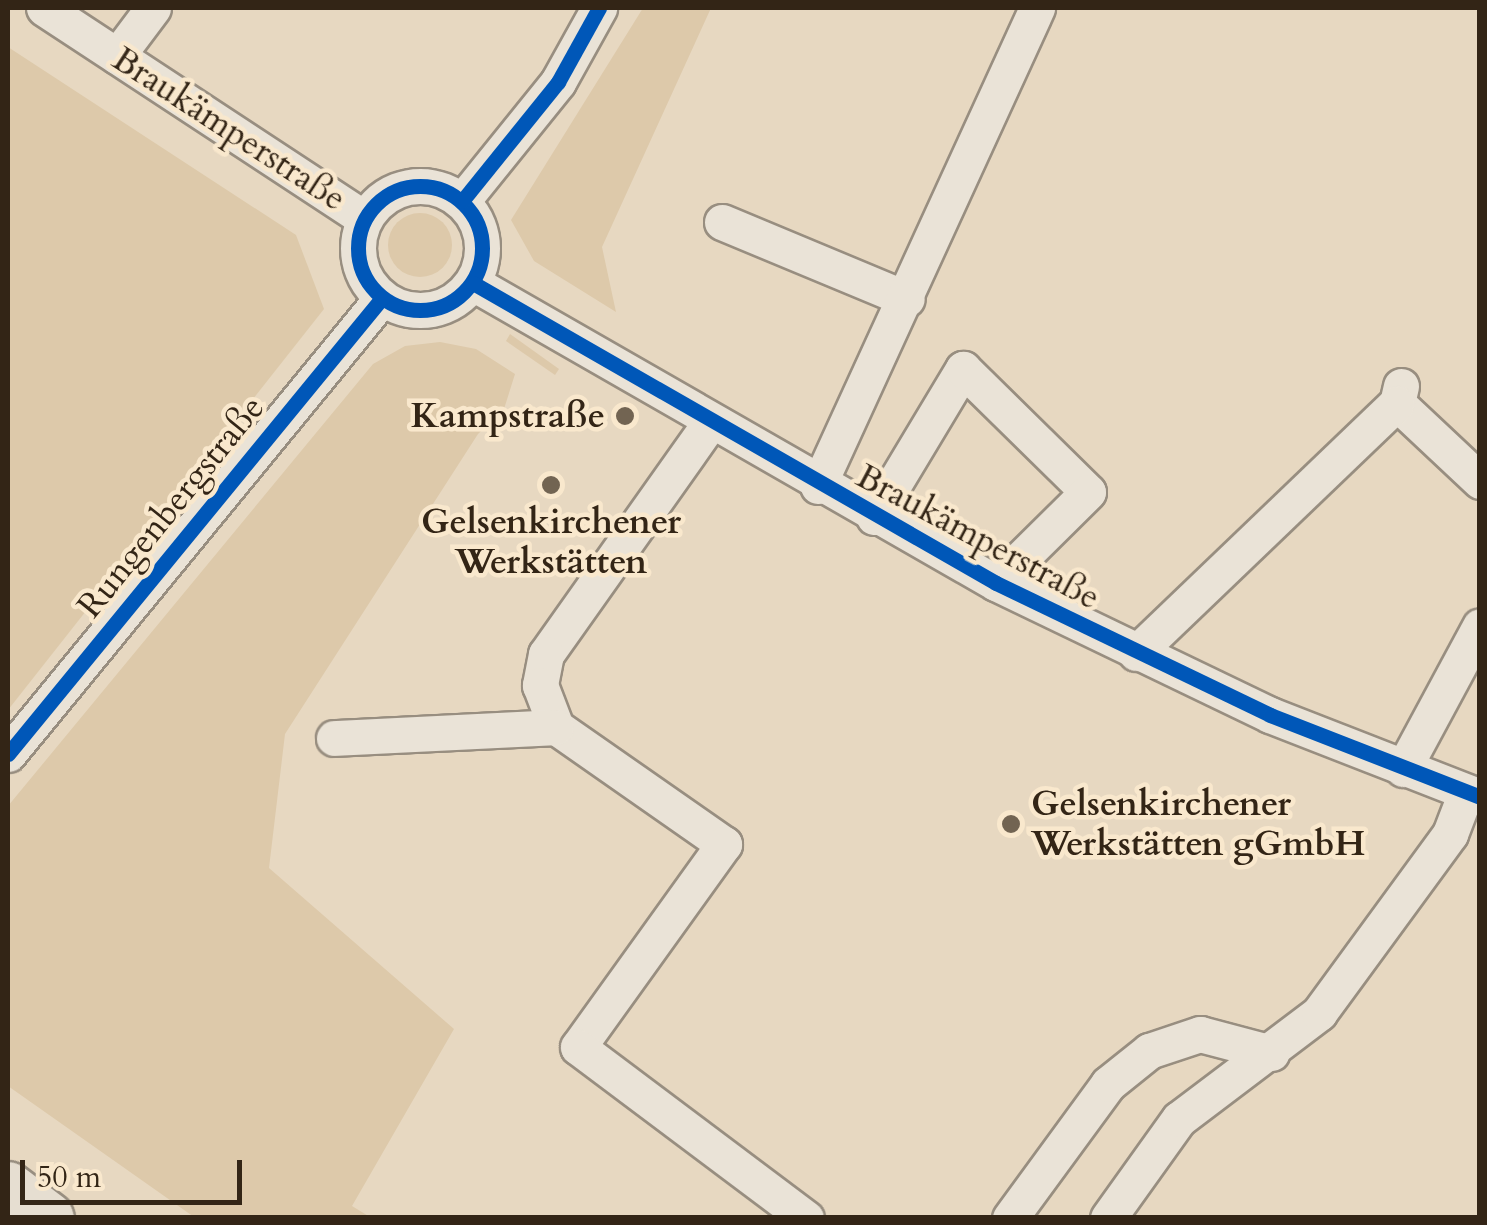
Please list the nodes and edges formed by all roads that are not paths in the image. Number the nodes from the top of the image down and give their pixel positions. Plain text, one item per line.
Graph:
1 (44, 8) edge
2 (153, 8) edge
3 (599, 8) edge
4 (1038, 8) edge
5 (117, 56) junction
6 (462, 201) junction
7 (364, 218) junction
8 (722, 222) dead end
9 (473, 283) junction
10 (382, 298) junction
11 (907, 299) junction
12 (710, 424) junction
13 (1480, 481) edge
14 (818, 486) junction
15 (874, 517) junction
16 (996, 583) junction
17 (1480, 626) edge
18 (1136, 653) junction
19 (556, 727) junction
20 (334, 738) dead end
21 (8, 754) edge
22 (1403, 769) junction
23 (1473, 795) edge
24 (1272, 1054) junction
25 (8, 1187) edge
26 (49, 1218) edge
27 (806, 1218) edge
28 (1010, 1218) edge
29 (1108, 1218) edge

1 - 5 street, Braukämperstraße
2 - 5 street
3 - 6 street
4 - 11 street
5 - 7 street, Braukämperstraße
6 - 7 street, Braukämperstraße
6 - 9 street
7 - 10 street, Braukämperstraße
8 - 11 street
9 - 10 street
9 - 12 street, Braukämperstraße
10 - 21 street, Rungenbergstraße
11 - 14 street
12 - 14 street, Braukämperstraße
12 - 19 street
13 - 18 street
14 - 15 street, Braukämperstraße
15 - 16 street, Braukämperstraße
15 - 16 street
16 - 18 street, Braukämperstraße
17 - 22 street
18 - 22 street, Braukämperstraße
19 - 20 street
19 - 27 street
22 - 23 street, Braukämperstraße
23 - 24 street
24 - 28 street
24 - 29 street
25 - 26 highway

